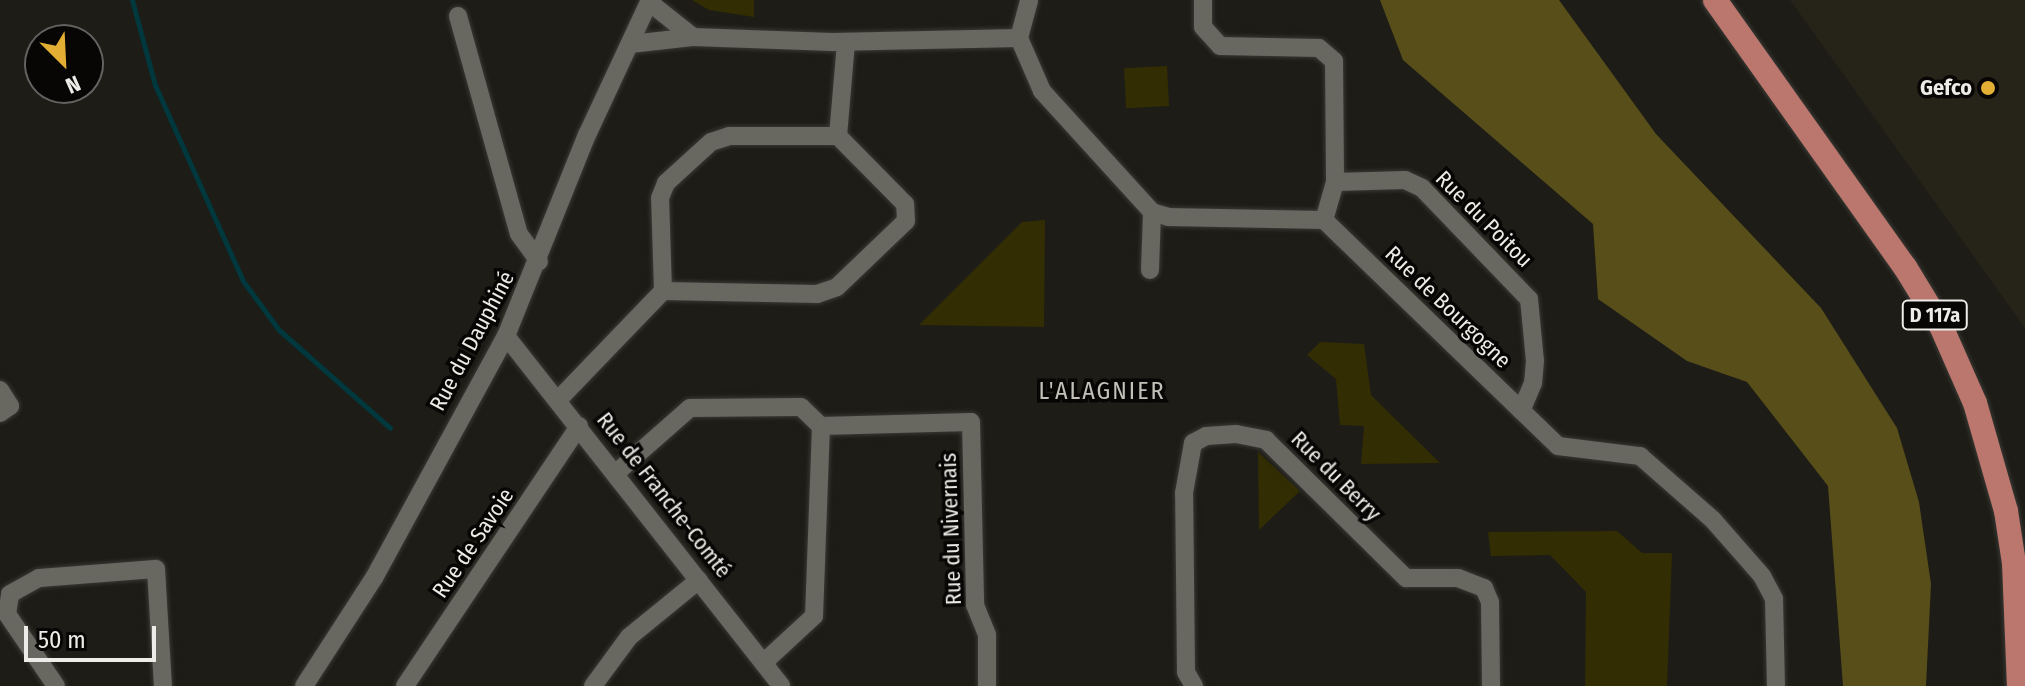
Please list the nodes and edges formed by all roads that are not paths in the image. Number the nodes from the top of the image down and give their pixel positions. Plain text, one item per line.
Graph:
1 (1029, 0) edge
2 (1203, 0) edge
3 (1715, 0) edge
4 (649, 1) edge
5 (458, 16) dead end
6 (693, 37) junction
7 (1019, 38) junction
8 (846, 42) junction
9 (630, 44) junction
10 (838, 136) junction
11 (1335, 182) junction
12 (1152, 212) junction
13 (1324, 220) junction
14 (539, 262) junction
15 (1150, 270) dead end
16 (663, 291) junction
17 (506, 336) junction
18 (0, 390) edge
19 (559, 399) junction
20 (1521, 411) junction
21 (0, 413) edge
22 (579, 426) junction
23 (821, 426) junction
24 (616, 473) junction
25 (699, 580) junction
26 (763, 663) junction
27 (56, 686) edge
28 (163, 686) edge
29 (304, 686) edge
30 (405, 686) edge
31 (593, 686) edge
32 (781, 686) edge
33 (987, 686) edge
34 (1194, 686) edge
35 (1491, 686) edge
36 (1776, 686) edge
37 (2019, 686) edge

1 - 7 street
2 - 11 street
3 - 37 main road, D 117a
4 - 6 street
4 - 9 street, Rue du Dauphiné
5 - 14 street
6 - 8 street
6 - 9 street
7 - 8 street
7 - 12 street
8 - 10 street
9 - 14 street, Rue du Dauphiné
10 - 16 street
10 - 16 street
11 - 13 street
11 - 20 street, Rue du Poitou
12 - 13 street
12 - 15 street
13 - 20 street, Rue de Bourgogne
14 - 17 street, Rue du Dauphiné
16 - 19 street
17 - 19 street, Rue de Franche-Comté
17 - 29 street, Rue du Dauphiné
18 - 21 street
19 - 22 street, Rue de Franche-Comté
20 - 36 street, Rue de Bourgogne
22 - 24 street, Rue de Franche-Comté
22 - 30 street, Rue de Savoie
23 - 24 street
23 - 26 street
23 - 33 street, Rue du Nivernais
24 - 25 street, Rue de Franche-Comté
25 - 26 street, Rue de Franche-Comté
25 - 31 street
26 - 32 street, Rue de Franche-Comté
27 - 28 street
34 - 35 street, Rue du Berry

